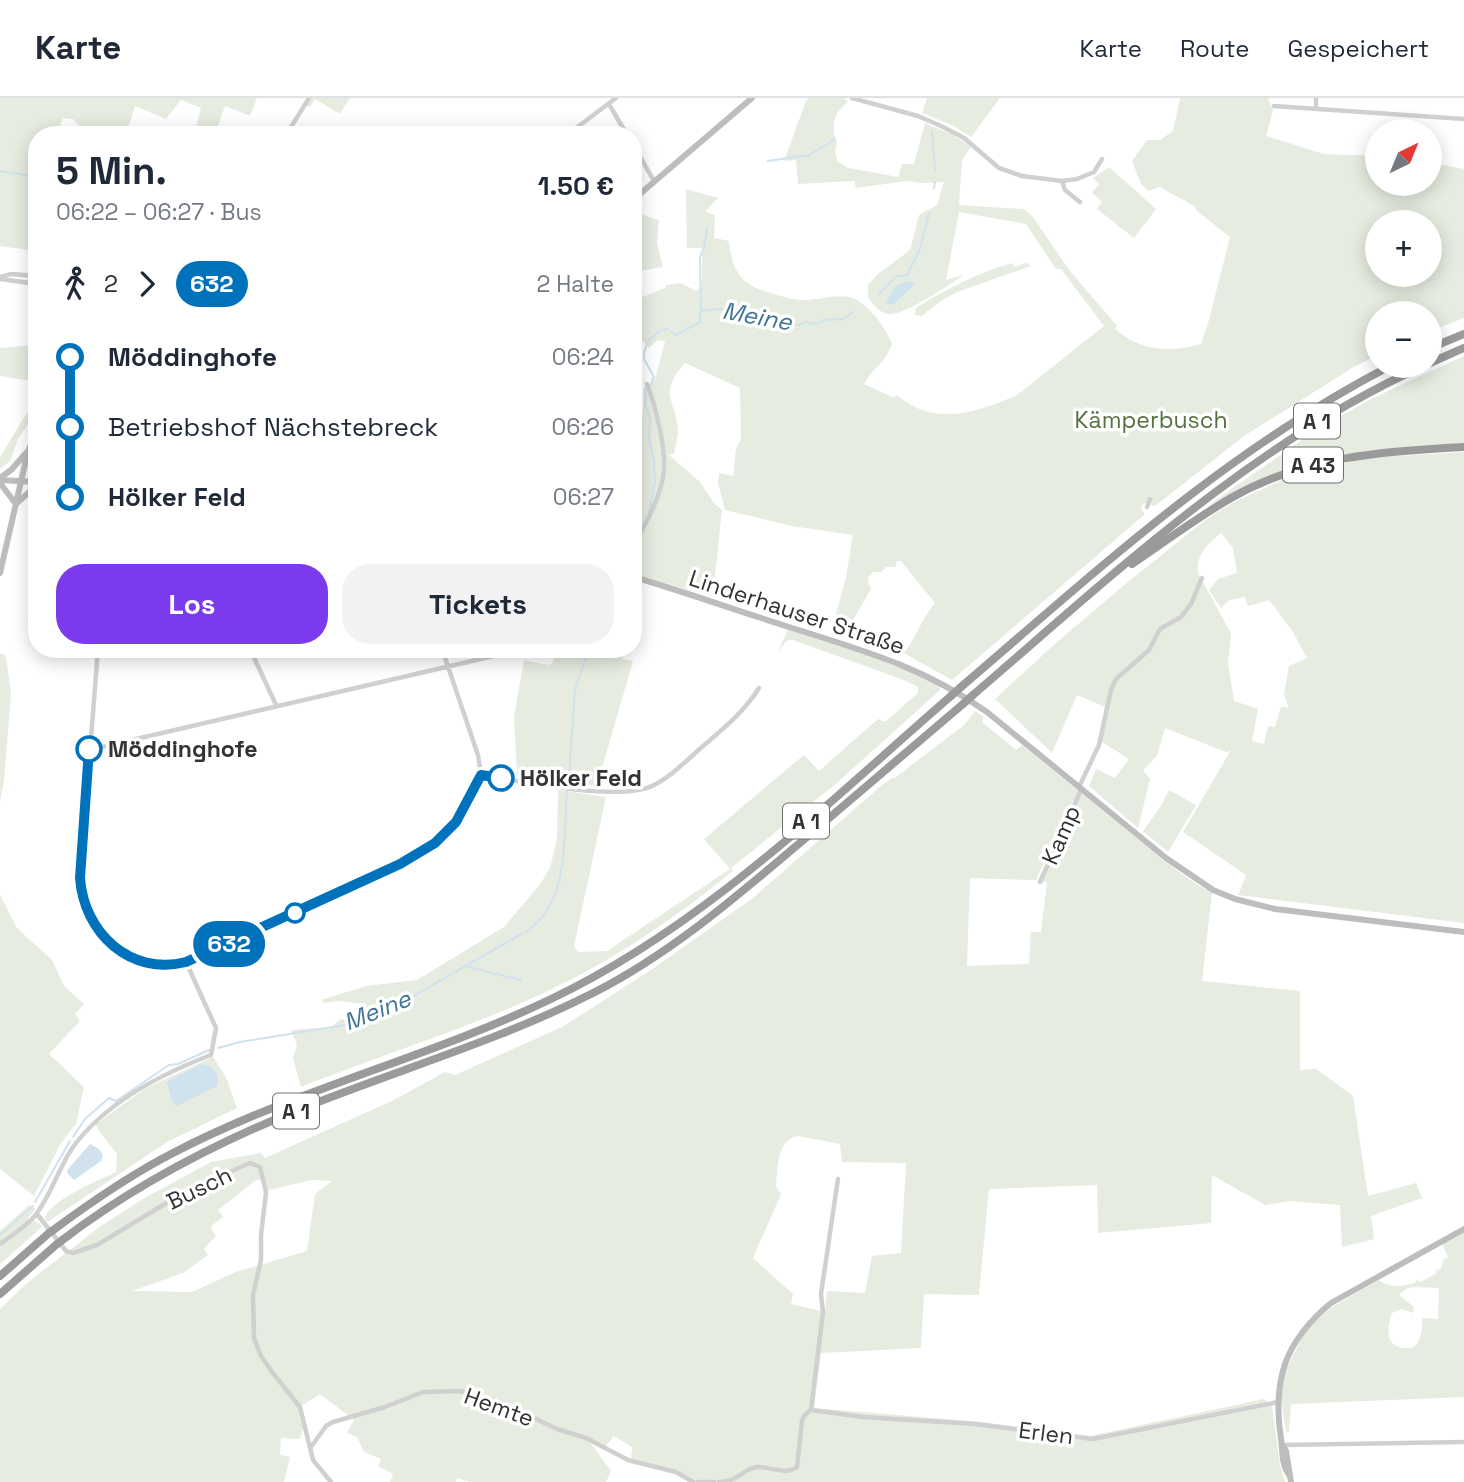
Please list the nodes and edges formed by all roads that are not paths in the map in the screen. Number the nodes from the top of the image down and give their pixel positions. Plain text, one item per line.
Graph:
1 (309, 98) edge
2 (616, 98) edge
3 (752, 98) edge
4 (852, 98) edge
5 (1316, 98) edge
6 (609, 104) junction
7 (1274, 106) dead end
8 (1316, 109) junction
9 (1464, 119) edge
10 (292, 126) edge
11 (579, 126) edge
12 (622, 126) edge
13 (1102, 159) dead end
14 (642, 160) edge
15 (654, 181) junction
16 (1062, 181) junction
17 (642, 192) edge
18 (1080, 202) dead end
19 (28, 275) edge
20 (0, 278) edge
21 (28, 283) edge
22 (1464, 334) edge
23 (1442, 343) edge
24 (1464, 348) edge
25 (1442, 358) edge
26 (1368, 378) edge
27 (1400, 378) edge
28 (647, 384) dead end
29 (1464, 447) edge
30 (28, 450) joint
31 (0, 480) edge
32 (21, 482) junction
33 (28, 482) edge
34 (28, 492) edge
35 (1150, 499) dead end
36 (16, 504) junction
37 (1147, 507) dead end
38 (642, 529) edge
39 (1174, 529) junction
40 (0, 573) edge
41 (1202, 578) dead end
42 (642, 580) edge
43 (1103, 583) joint
44 (97, 658) edge
45 (254, 658) edge
46 (445, 658) edge
47 (482, 658) edge
48 (448, 665) junction
49 (759, 688) dead end
50 (276, 705) junction
51 (90, 746) junction
52 (481, 775) junction
53 (1080, 788) junction
54 (1040, 882) dead end
55 (1464, 932) edge
56 (186, 962) junction
57 (838, 1179) dead end
58 (37, 1214) junction
59 (1464, 1229) edge
60 (0, 1244) edge
61 (0, 1276) edge
62 (0, 1294) edge
63 (1278, 1402) junction
64 (811, 1410) junction
65 (1464, 1442) edge
66 (1282, 1445) junction
67 (310, 1448) junction
68 (1290, 1479) edge
69 (331, 1482) edge
70 (695, 1482) edge
71 (717, 1482) edge

1 - 10 street
2 - 6 street
3 - 15 main road
4 - 16 street
5 - 8 street
6 - 11 street
6 - 12 street
7 - 8 street
8 - 9 street
13 - 16 street
14 - 15 street
15 - 17 main road
16 - 18 street
19 - 20 street
20 - 21 street
22 - 23 highway
24 - 25 highway
26 - 61 highway, A 1, bridge
27 - 39 highway, A 1
28 - 38 street
29 - 39 highway, A 43
30 - 31 main road
30 - 32 main road
31 - 32 main road
31 - 36 main road
32 - 33 main road
32 - 36 main road
34 - 36 main road
35 - 37 street
36 - 40 main road
39 - 43 highway, A 43
41 - 53 street, Kamp
42 - 53 main road, Linderhauser Straße
43 - 62 highway, A 1, bridge
44 - 51 street
45 - 50 street
46 - 48 street
47 - 48 street
48 - 50 street
48 - 52 street
49 - 52 street
50 - 51 street
51 - 56 street
52 - 56 street
53 - 54 street, Kamp
53 - 55 main road, Linderhauser Straße
56 - 58 street
57 - 64 street
58 - 60 street
58 - 67 street, Busch
59 - 63 main road
63 - 64 street, Erlen
63 - 66 main road
64 - 71 street
65 - 66 street
66 - 68 main road
67 - 69 street
67 - 70 street, Hemte
70 - 71 street

